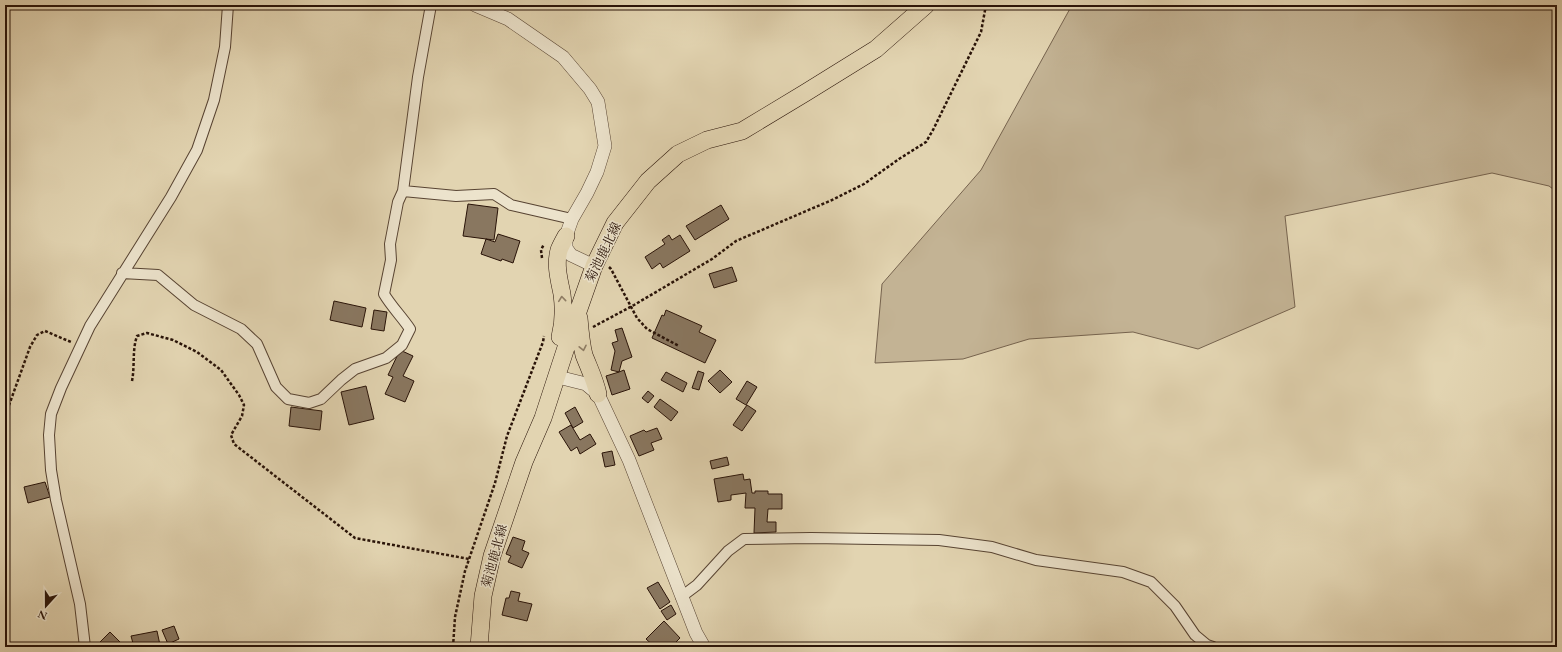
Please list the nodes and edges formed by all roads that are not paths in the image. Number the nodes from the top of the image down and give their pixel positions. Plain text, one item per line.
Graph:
1 (228, 5) edge
2 (431, 5) edge
3 (476, 5) edge
4 (926, 5) edge
5 (403, 191) junction
6 (572, 219) junction
7 (566, 236) junction
8 (595, 263) junction
9 (122, 273) junction
10 (578, 310) junction
11 (555, 385) junction
12 (598, 394) junction
13 (681, 597) junction
14 (85, 647) edge
15 (479, 647) edge
16 (704, 647) edge
17 (1213, 647) edge

1 - 9 street
2 - 5 street
3 - 6 street
4 - 8 main road, 菊池鹿北線
5 - 6 street
5 - 9 street
6 - 7 street
7 - 8 street
11 -> 7 main road
8 - 10 main road, 菊池鹿北線
9 - 14 street
10 - 11 main road, 菊池鹿北線
10 -> 12 main road
11 - 12 street
11 - 15 main road, 菊池鹿北線
12 - 13 street
13 - 16 street
13 - 17 street

